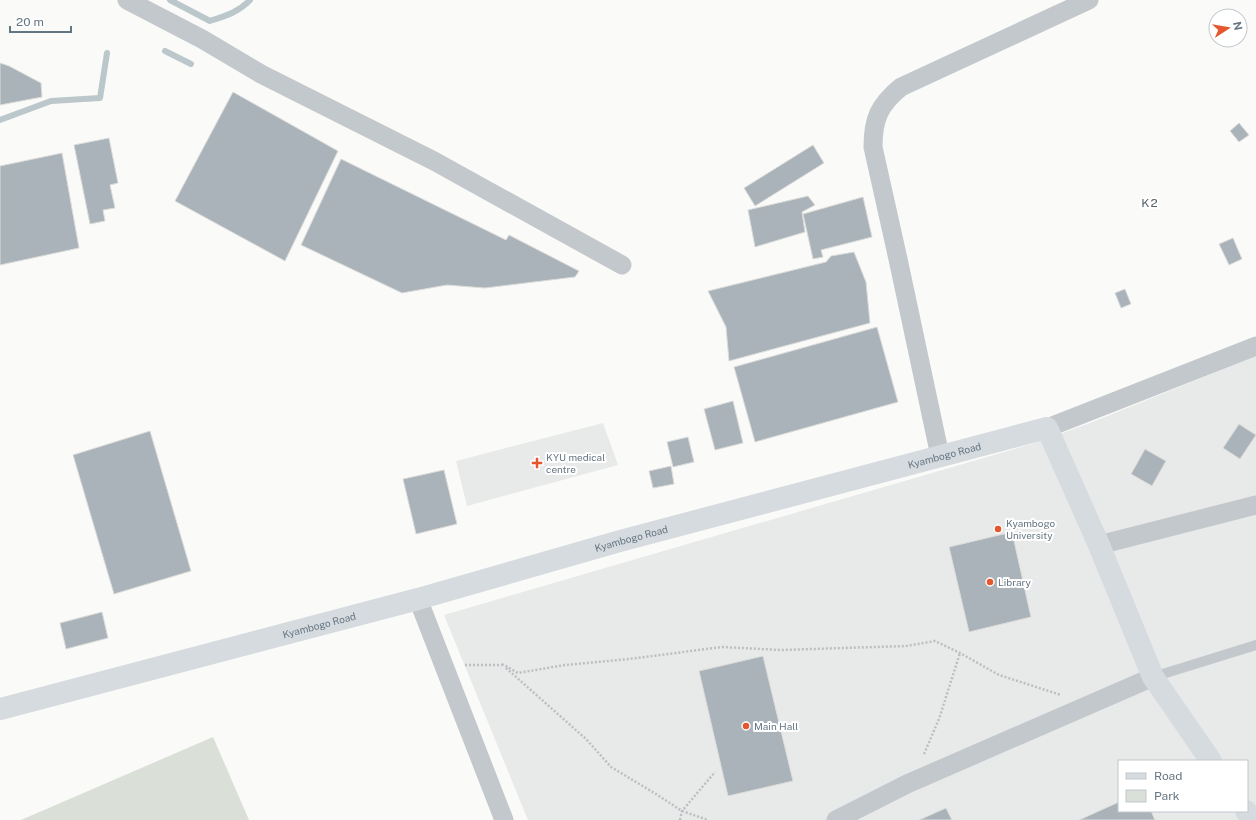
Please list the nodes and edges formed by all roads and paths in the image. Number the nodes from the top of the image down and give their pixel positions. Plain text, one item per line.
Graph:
1 (127, 0) edge
2 (1089, 0) edge
3 (622, 265) dead end
4 (1256, 346) edge
5 (1047, 428) junction
6 (940, 456) junction
7 (1256, 505) edge
8 (1099, 545) junction
9 (418, 599) junction
10 (1256, 645) edge
11 (960, 653) junction
12 (502, 664) junction
13 (442, 665) junction
14 (1153, 678) junction
15 (1063, 695) dead end
16 (0, 710) edge
17 (923, 756) dead end
18 (1210, 760) edge
19 (715, 772) dead end
20 (682, 811) junction
21 (504, 820) edge
22 (680, 820) edge
23 (708, 820) edge
24 (836, 820) edge

1 - 3 street
2 - 6 street
4 - 5 street, Kyambogo Road
5 - 6 street, Kyambogo Road
5 - 8 street
6 - 9 street, Kyambogo Road
7 - 8 street
8 - 14 street
9 - 13 street
9 - 16 street, Kyambogo Road
10 - 14 lane
11 - 12 path
11 - 15 path
11 - 17 path
12 - 13 path
12 - 20 path
13 - 21 street
14 - 18 street
14 - 24 street
19 - 20 path
20 - 22 path
20 - 23 path

